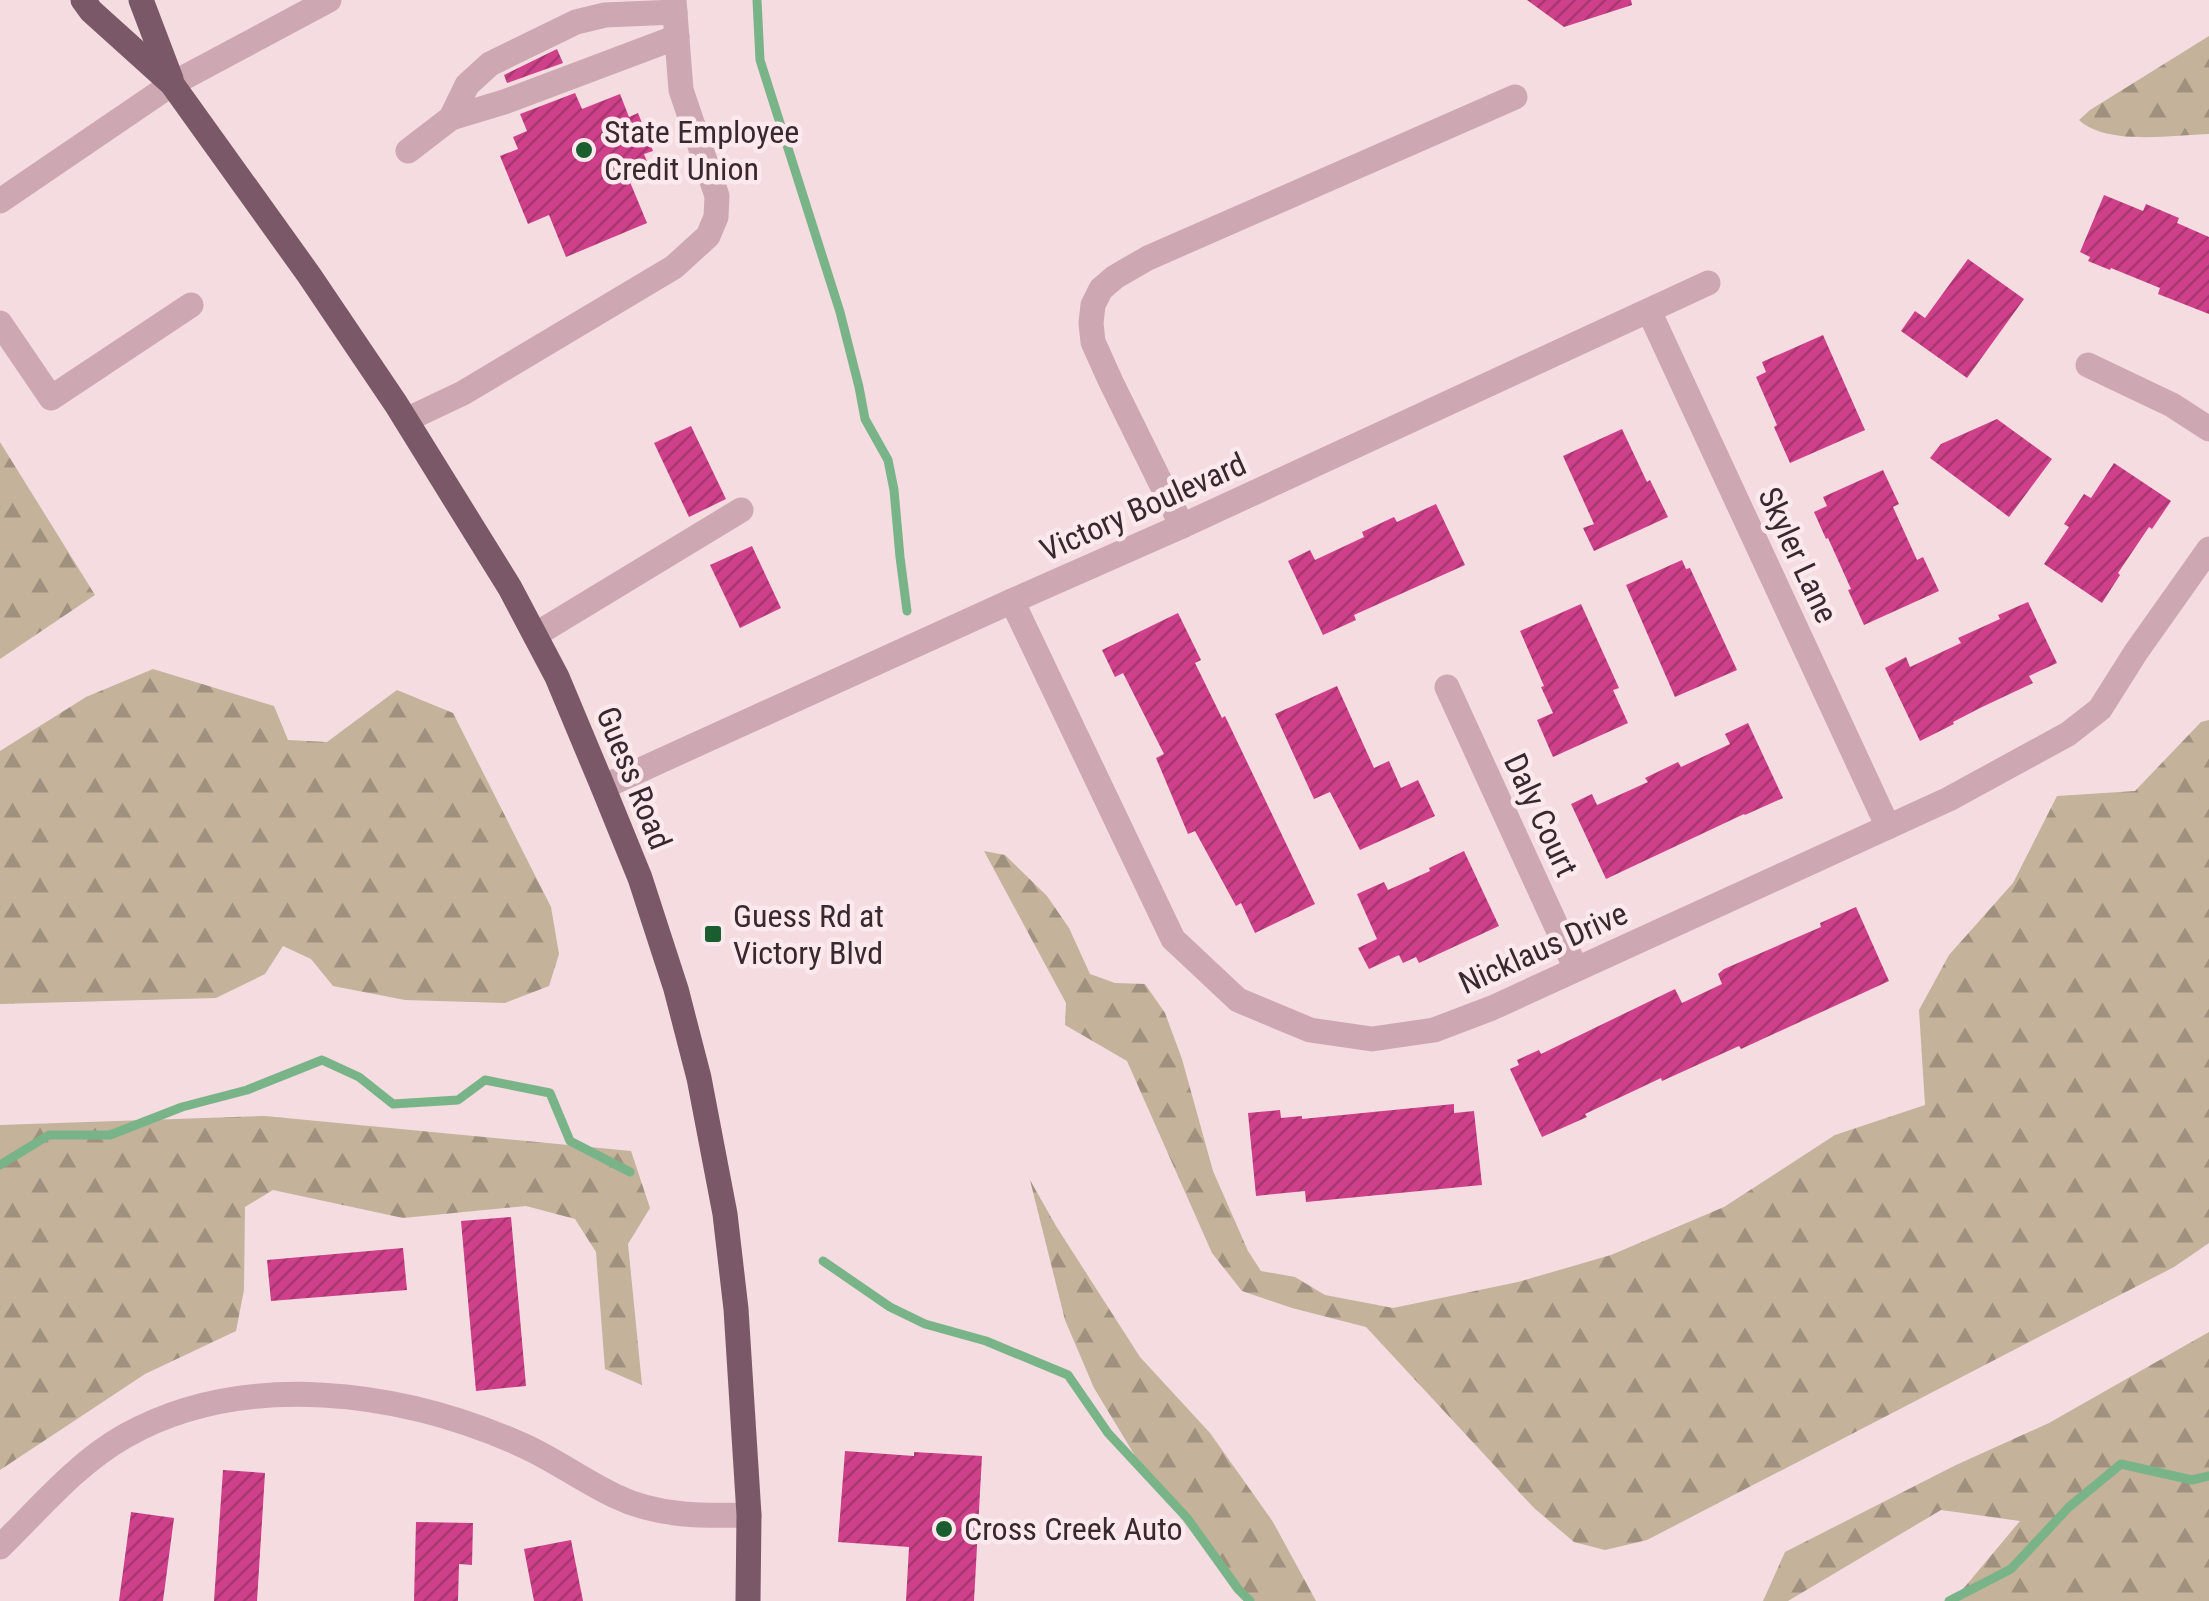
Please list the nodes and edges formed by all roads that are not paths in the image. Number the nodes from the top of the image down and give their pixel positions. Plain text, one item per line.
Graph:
1 (83, 0) edge
2 (141, 0) edge
3 (329, 0) edge
4 (676, 16) edge
5 (172, 84) junction
6 (1515, 97) dead end
7 (450, 118) junction
8 (408, 150) dead end
9 (0, 201) edge
10 (1708, 283) dead end
11 (191, 304) dead end
12 (1649, 311) junction
13 (0, 323) edge
14 (2088, 365) dead end
15 (406, 420) junction
16 (2209, 429) edge
17 (741, 510) dead end
18 (1182, 526) junction
19 (2209, 550) edge
20 (1012, 601) junction
21 (535, 635) junction
22 (1447, 687) dead end
23 (604, 787) junction
24 (1888, 827) junction
25 (1576, 969) junction
26 (750, 1515) junction
27 (0, 1547) edge
28 (748, 1601) edge

1 - 5 main road, Guess Road
2 - 5 main road, Guess Road
3 - 5 street
4 - 7 street
4 - 7 street
4 - 15 street
5 - 9 street
5 - 15 main road, Guess Road
6 - 18 street
7 - 8 street
10 - 12 street, Victory Boulevard
11 - 13 street
12 - 18 street, Victory Boulevard
12 - 24 street, Skyler Lane
14 - 16 street
15 - 21 main road, Guess Road
17 - 21 street
18 - 20 street, Victory Boulevard
19 - 24 street, Nicklaus Drive
20 - 23 street, Victory Boulevard
20 - 25 street, Nicklaus Drive
21 - 23 main road, Guess Road
22 - 25 street, Daly Court
23 - 26 main road, Guess Road
24 - 25 street, Nicklaus Drive
26 - 27 street
26 - 28 main road, Guess Road

